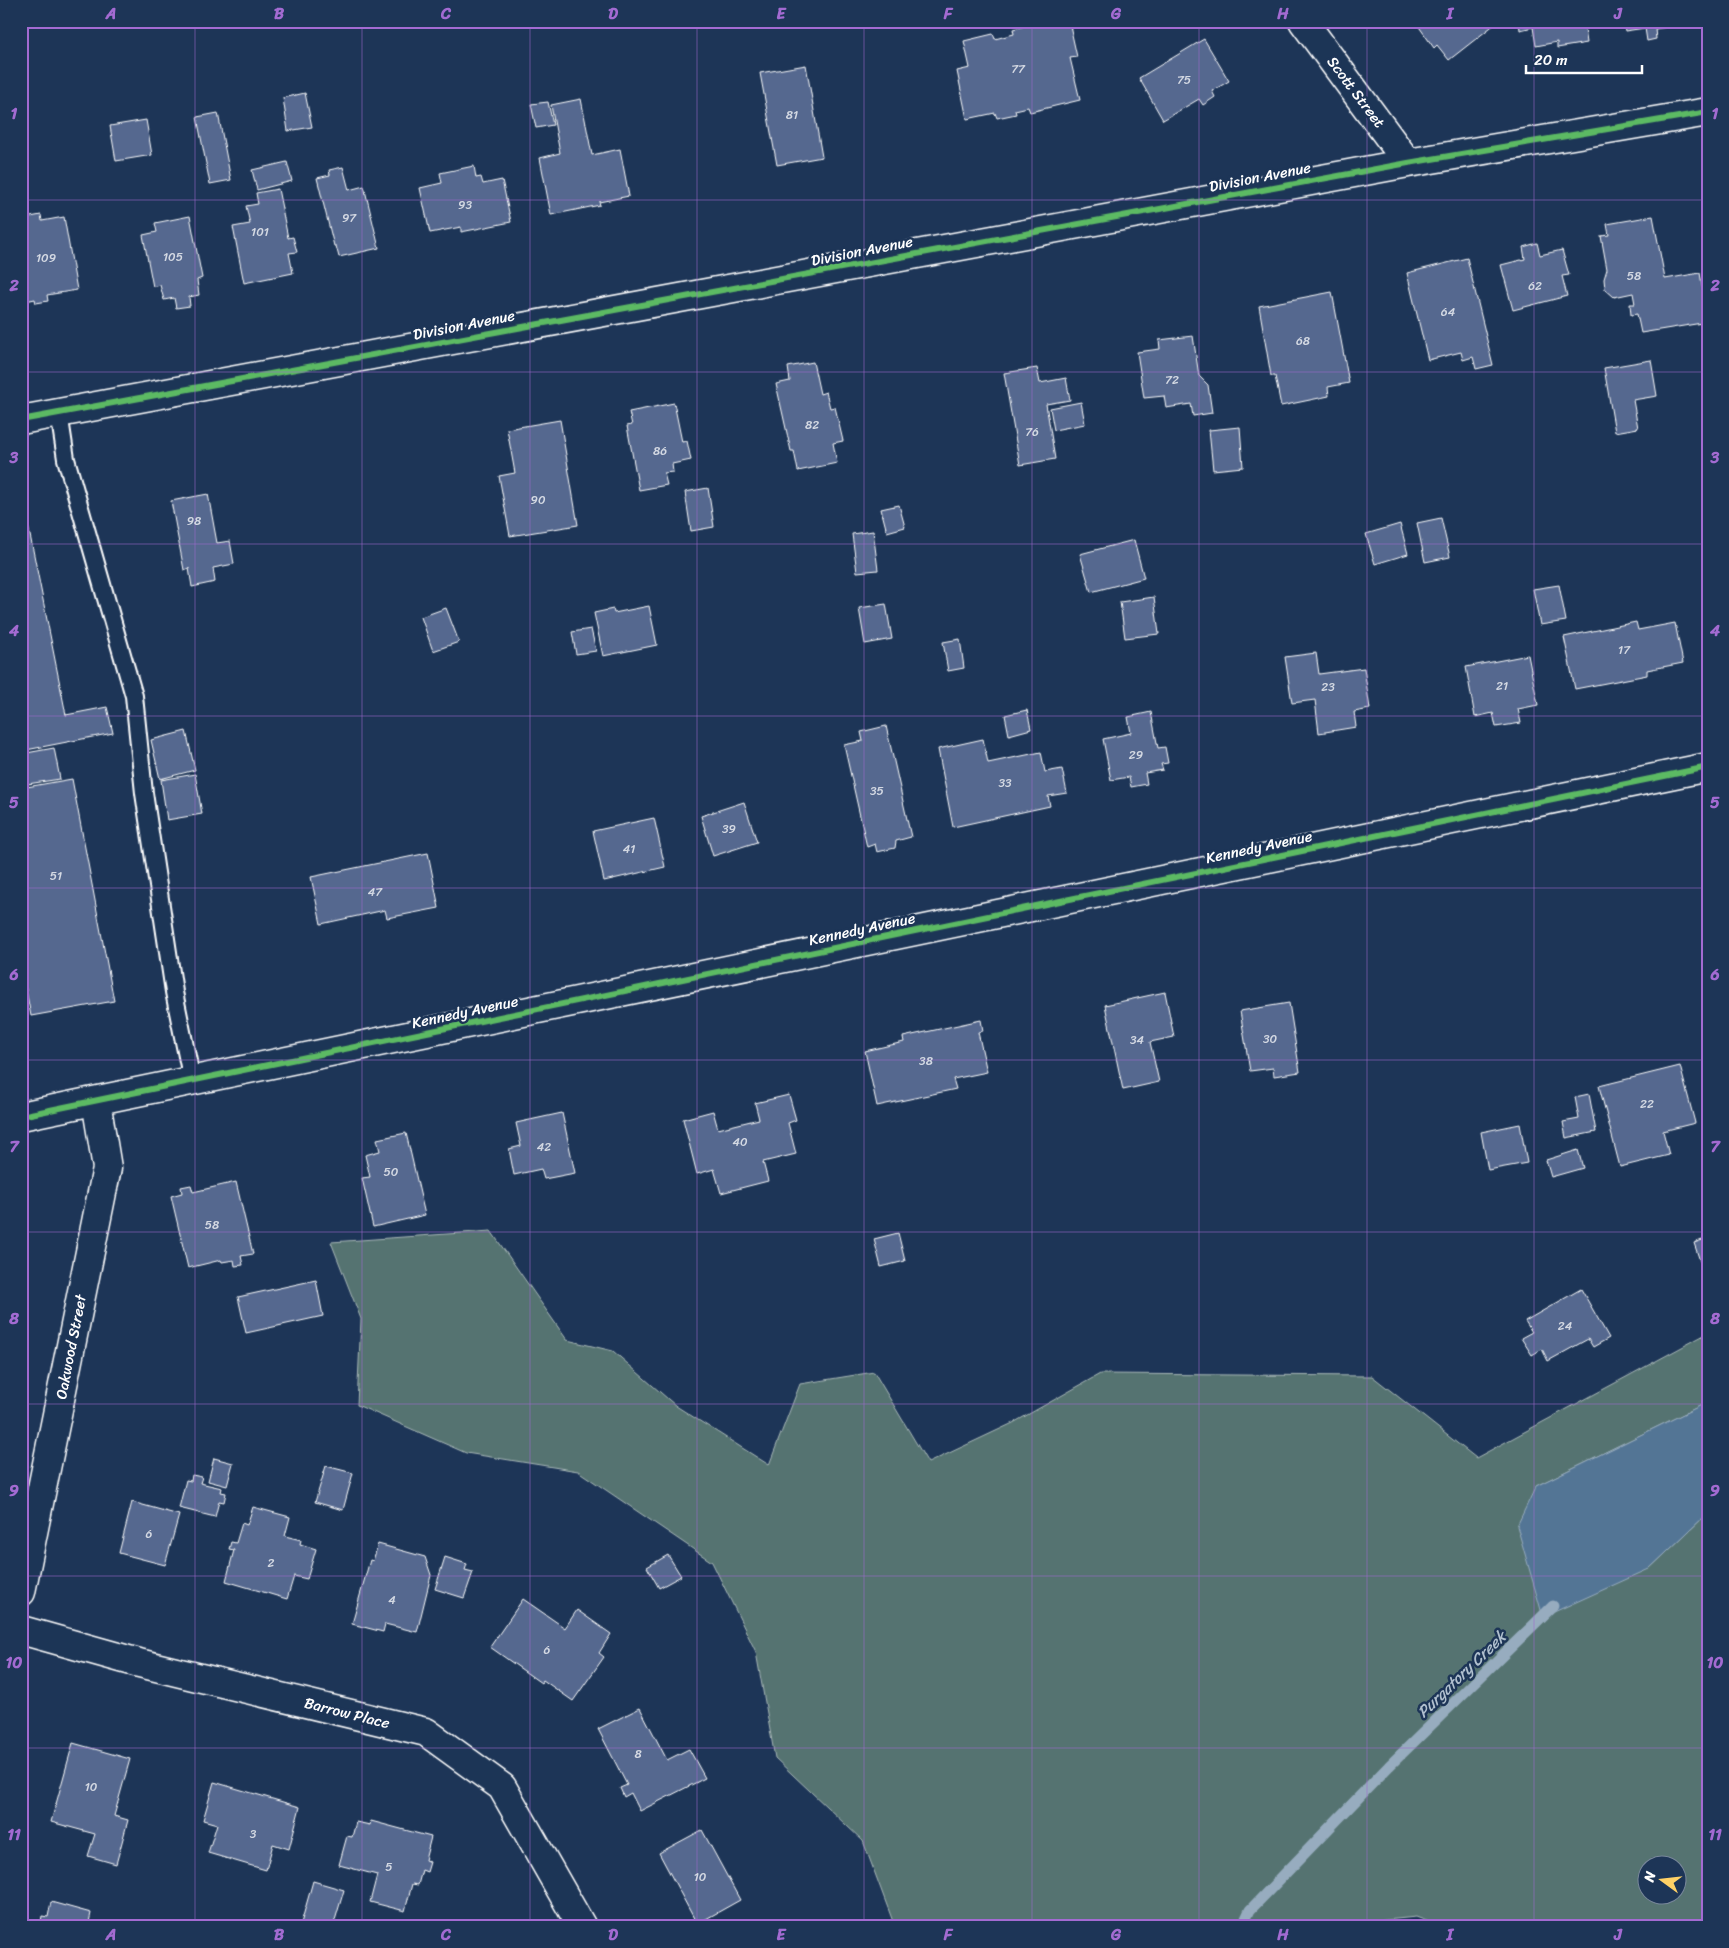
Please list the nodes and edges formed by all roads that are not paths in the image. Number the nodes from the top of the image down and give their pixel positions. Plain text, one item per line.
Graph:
1 (1303, 21) edge
2 (1708, 112) edge
3 (1408, 163) junction
4 (59, 413) junction
5 (21, 420) edge
6 (1708, 767) edge
7 (192, 1081) junction
8 (96, 1101) junction
9 (21, 1116) edge
10 (21, 1592) edge
11 (21, 1630) edge
12 (582, 1927) edge

1 - 3 street, Scott Street
2 - 3 street, Division Avenue
3 - 4 street, Division Avenue
4 - 5 street, Division Avenue
4 - 7 lane
6 - 7 street, Kennedy Avenue
7 - 8 street, Kennedy Avenue
8 - 9 street, Kennedy Avenue
8 - 10 street, Oakwood Street
11 - 12 street, Barrow Place

